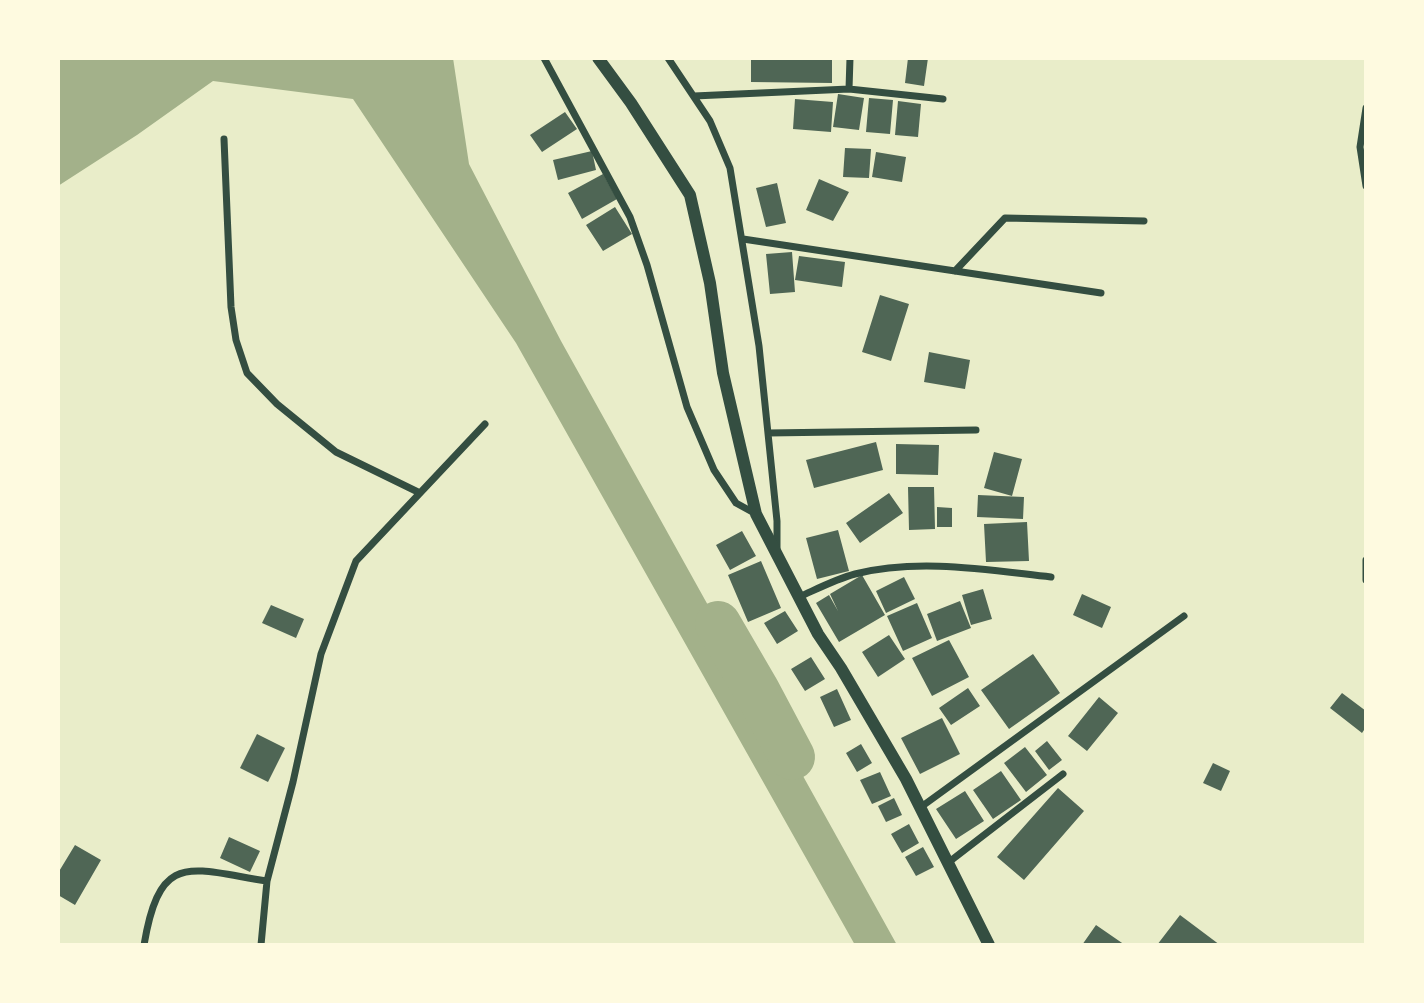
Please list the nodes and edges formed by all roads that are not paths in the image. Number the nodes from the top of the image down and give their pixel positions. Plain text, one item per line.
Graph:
1 (544, 58) edge
2 (598, 58) edge
3 (668, 58) edge
4 (850, 58) edge
5 (849, 89) junction
6 (694, 96) junction
7 (943, 99) dead end
8 (1366, 108) edge
9 (224, 139) dead end
10 (1366, 186) edge
11 (1144, 220) dead end
12 (743, 239) junction
13 (955, 271) junction
14 (1101, 293) dead end
15 (485, 424) dead end
16 (976, 430) dead end
17 (768, 433) junction
18 (420, 493) junction
19 (755, 514) junction
20 (777, 553) junction
21 (1366, 560) edge
22 (1051, 577) dead end
23 (1366, 580) edge
24 (799, 597) junction
25 (1184, 616) dead end
26 (1063, 774) dead end
27 (921, 807) junction
28 (949, 862) junction
29 (267, 881) junction
30 (144, 945) edge
31 (261, 945) edge
32 (989, 945) edge

1 - 19 street
2 - 19 street
3 - 6 street
4 - 5 street
5 - 6 street
5 - 7 street
6 - 12 street
8 - 10 street
9 - 18 street
11 - 13 street
12 - 13 street
12 - 17 street
13 - 14 street
15 - 18 street
16 - 17 street
17 - 20 street
18 - 29 street
19 - 20 street
20 - 24 street
21 - 23 street
22 - 24 street
24 - 27 street
25 - 27 street
26 - 28 street
27 - 28 street
28 - 32 street
29 - 30 street
29 - 31 street

